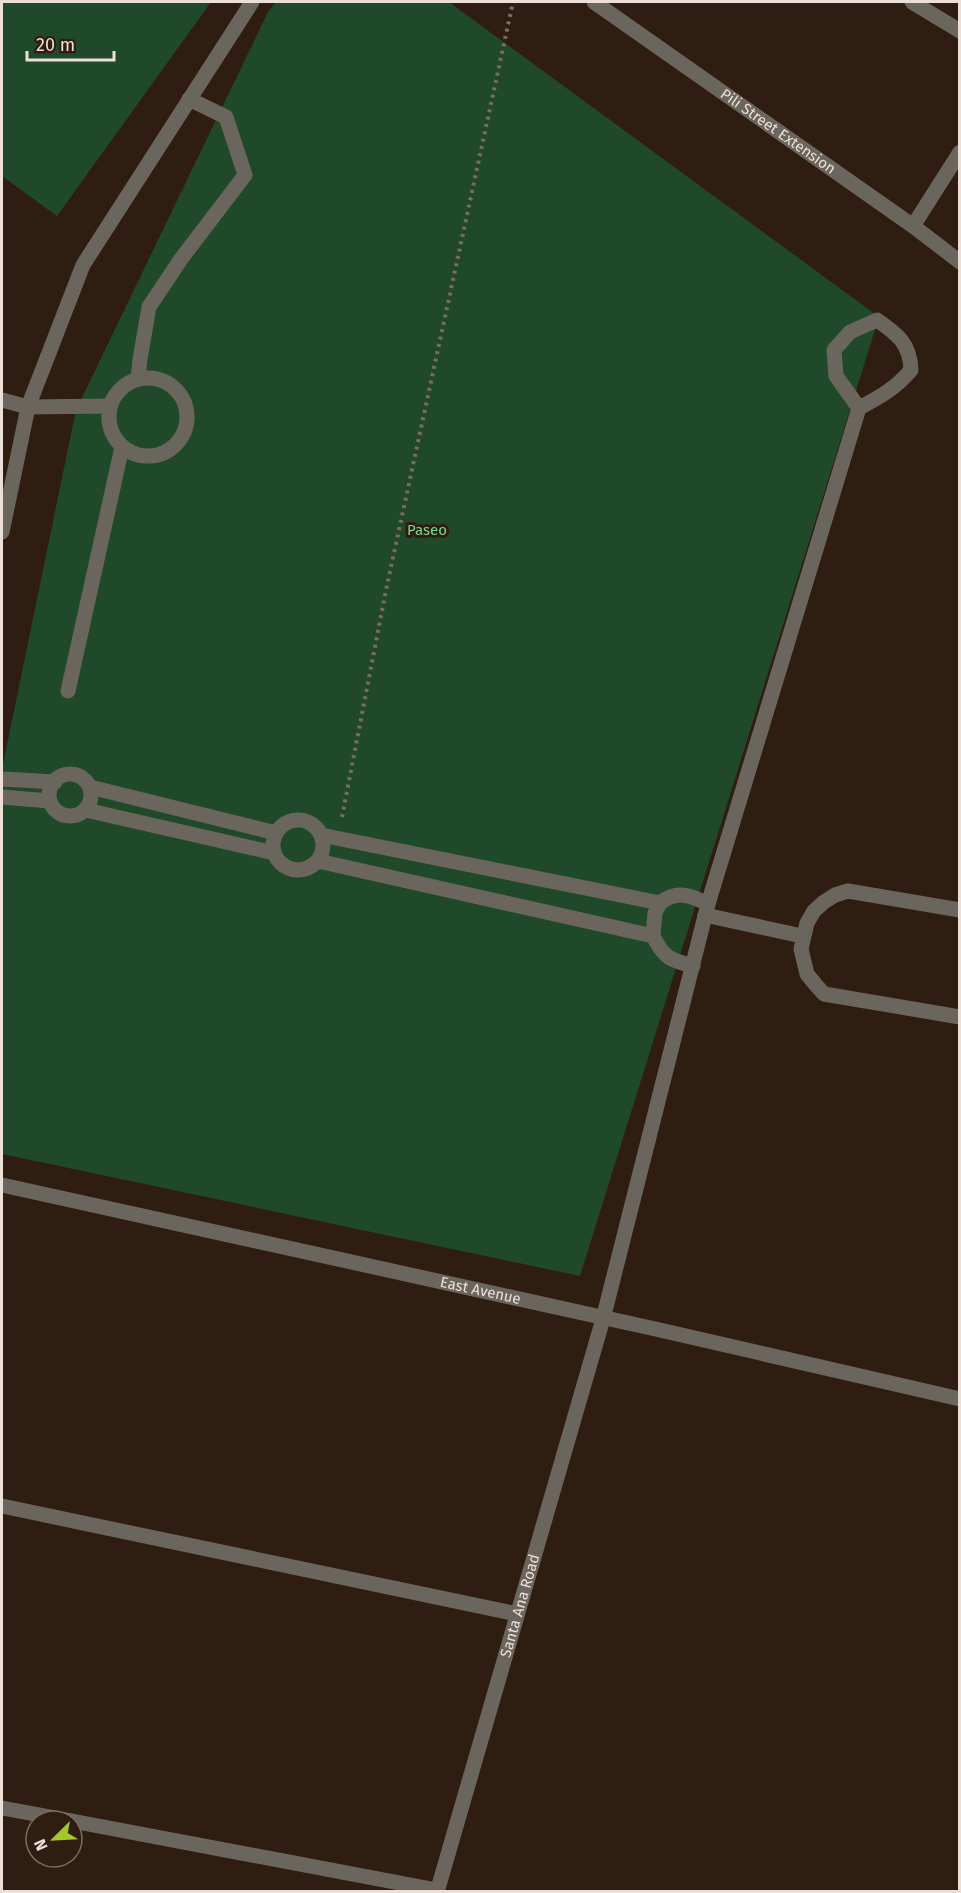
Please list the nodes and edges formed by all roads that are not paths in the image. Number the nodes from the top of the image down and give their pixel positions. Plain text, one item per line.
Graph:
1 (252, 2) edge
2 (594, 2) edge
3 (912, 2) edge
4 (960, 31) edge
5 (189, 99) junction
6 (960, 152) edge
7 (913, 226) junction
8 (960, 262) edge
9 (138, 379) junction
10 (2, 400) edge
11 (110, 406) junction
12 (28, 407) junction
13 (859, 408) junction
14 (122, 447) junction
15 (2, 532) edge
16 (68, 691) dead end
17 (2, 778) edge
18 (55, 782) junction
19 (90, 787) junction
20 (2, 797) edge
21 (142, 800) junction
22 (50, 801) junction
23 (86, 810) junction
24 (185, 811) junction
25 (136, 821) junction
26 (182, 832) junction
27 (276, 833) junction
28 (321, 835) junction
29 (274, 853) junction
30 (318, 861) junction
31 (660, 903) junction
32 (706, 909) junction
33 (960, 910) edge
34 (653, 936) junction
35 (802, 936) junction
36 (693, 966) junction
37 (960, 1017) edge
38 (2, 1185) edge
39 (603, 1318) junction
40 (960, 1399) edge
41 (2, 1506) edge
42 (518, 1614) junction
43 (2, 1808) edge
44 (24, 1812) edge
45 (84, 1823) edge
46 (437, 1891) edge

1 - 5 street
2 - 7 street, Pili Street Extension
3 - 4 street
5 - 9 street
5 - 12 street
6 - 7 street
7 - 8 street, Pili Street Extension
9 - 11 street
9 - 14 street
10 - 12 street
11 - 12 street
11 - 14 street
12 - 15 street
13 - 13 street
13 - 32 street
14 - 16 street
17 - 18 street
18 - 19 street
18 - 22 street
19 - 21 street
19 - 23 street
20 - 22 street
21 - 24 street
21 - 25 street
22 - 23 street
23 - 25 street
24 - 26 street
24 - 27 street
25 - 26 street
26 - 29 street
27 - 28 street
27 - 29 street
28 - 30 street
28 - 31 street
29 - 30 street
30 - 34 street
31 - 32 street
31 - 34 street
32 - 35 street
32 - 36 street
33 - 35 street
34 - 36 street
35 - 37 street
36 - 39 street, Santa Ana Road
38 - 39 street, East Avenue
39 - 40 street, East Avenue
39 - 42 street, Santa Ana Road
41 - 42 street
42 - 46 street, Santa Ana Road
43 - 44 street
45 - 46 street

